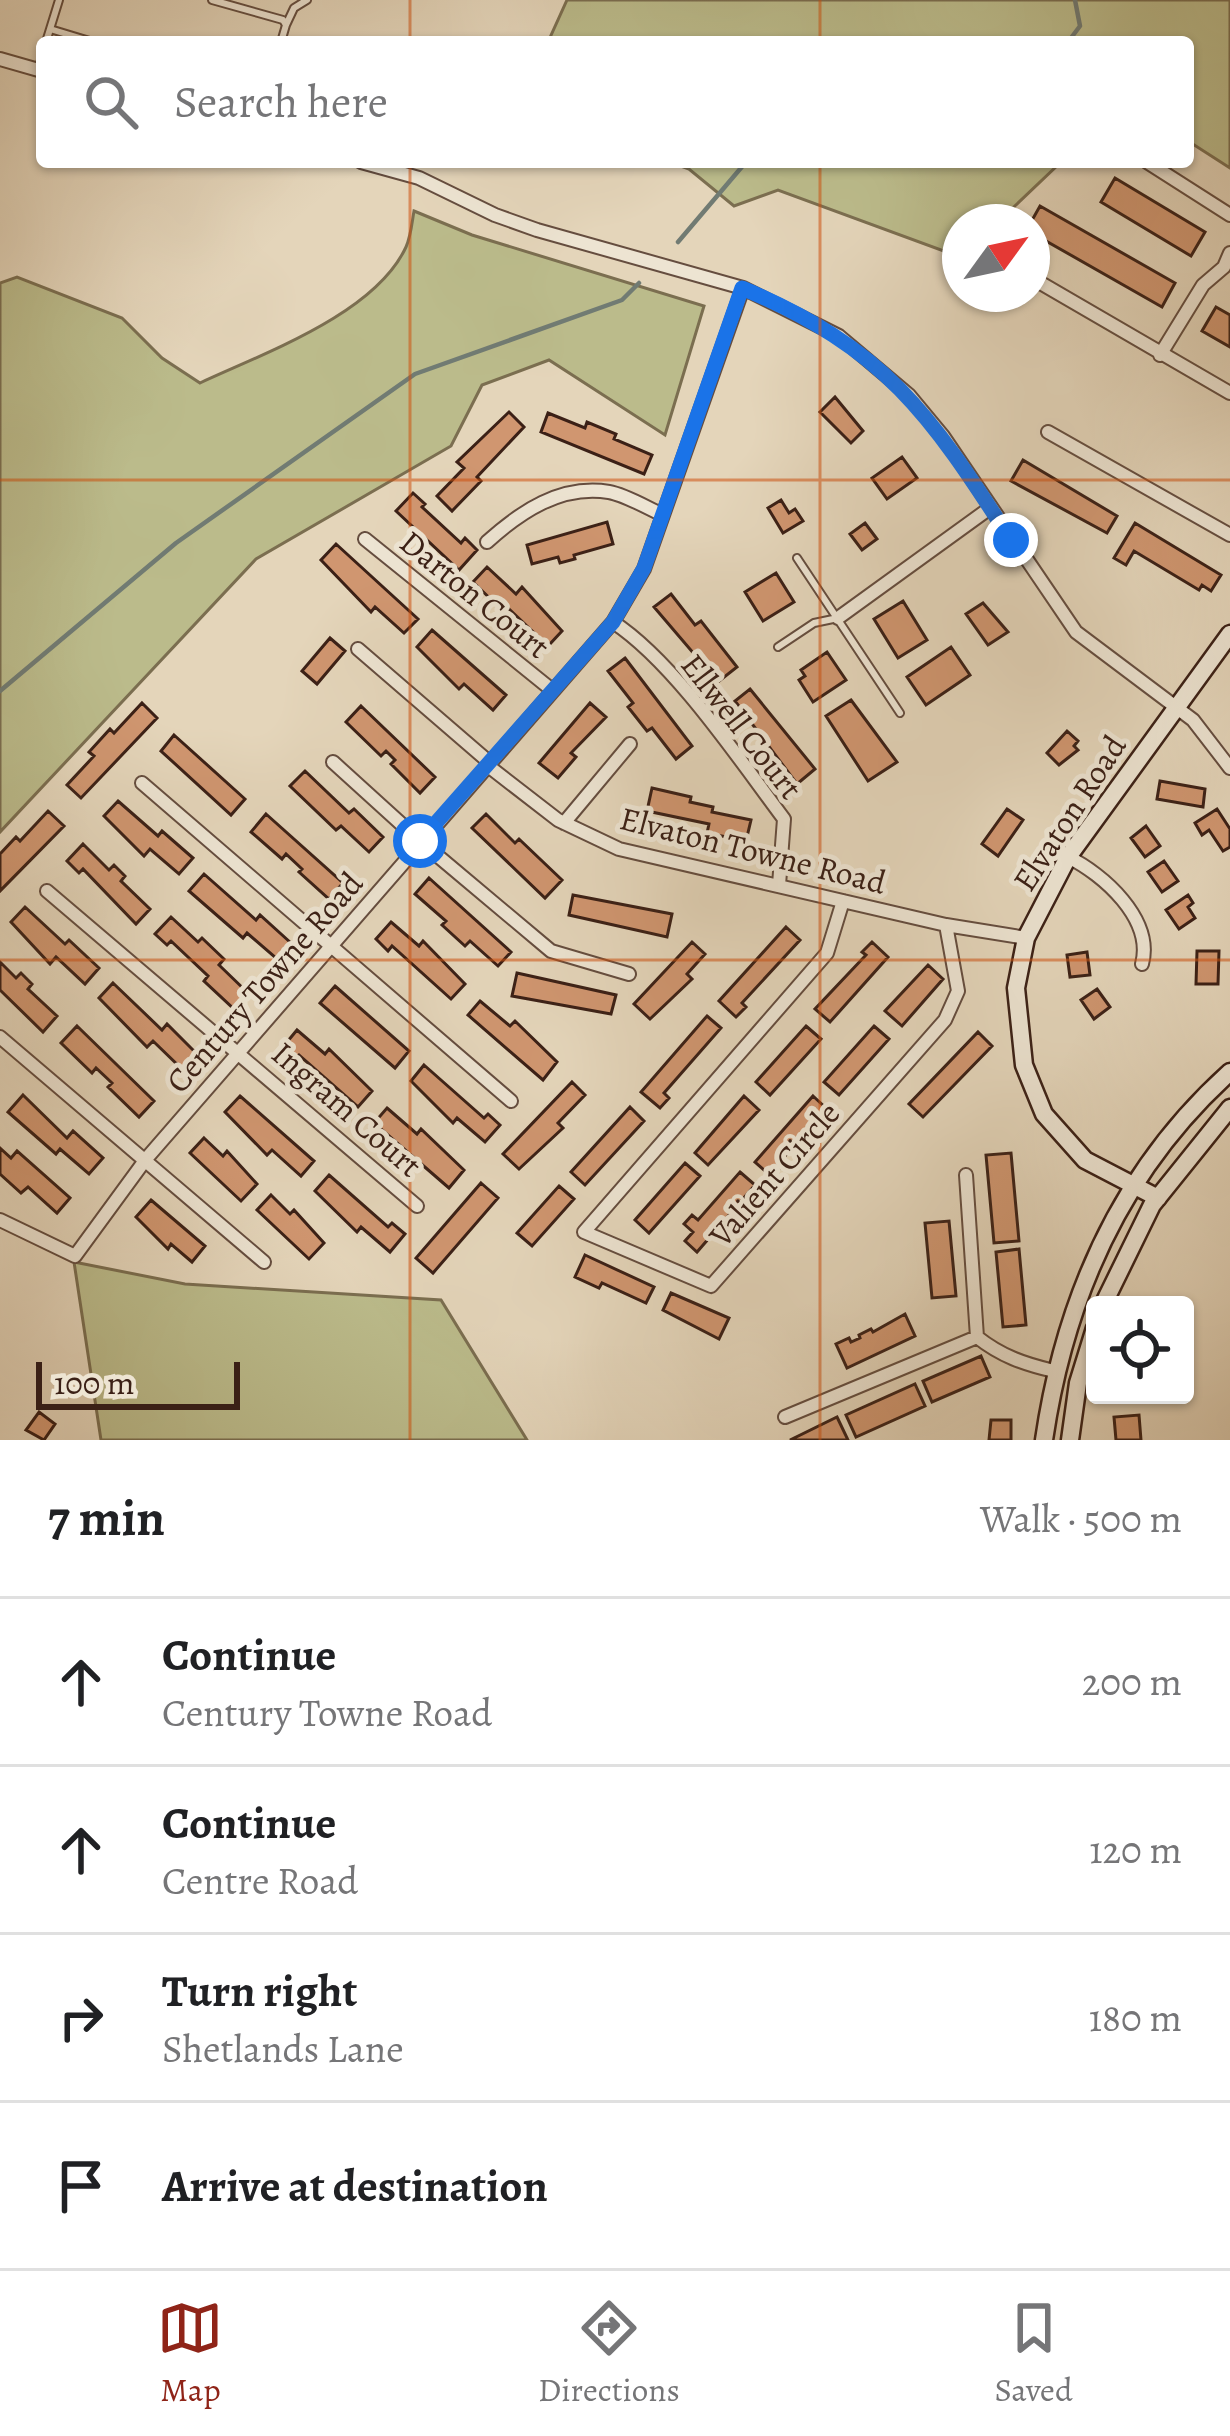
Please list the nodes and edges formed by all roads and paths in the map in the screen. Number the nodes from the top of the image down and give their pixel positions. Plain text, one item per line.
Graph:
1 (59, 0) edge
2 (212, 0) edge
3 (307, 0) edge
4 (286, 25) junction
5 (50, 29) junction
6 (48, 36) edge
7 (73, 36) edge
8 (283, 36) edge
9 (0, 59) edge
10 (36, 65) edge
11 (383, 168) edge
12 (1157, 168) edge
13 (1230, 215) edge
14 (1228, 264) edge
15 (742, 288) junction
16 (1050, 289) edge
17 (1160, 355) junction
18 (1230, 393) edge
19 (1048, 432) dead end
20 (990, 508) junction
21 (663, 514) junction
22 (1230, 535) edge
23 (364, 539) dead end
24 (487, 542) dead end
25 (797, 559) dead end
26 (838, 618) junction
27 (613, 622) junction
28 (1230, 634) edge
29 (778, 647) dead end
30 (358, 649) dead end
31 (552, 690) junction
32 (1176, 707) junction
33 (899, 713) dead end
34 (630, 744) dead end
35 (334, 762) dead end
36 (488, 764) junction
37 (1230, 768) edge
38 (142, 783) dead end
39 (564, 823) junction
40 (420, 841) junction
41 (1068, 857) junction
42 (778, 884) junction
43 (47, 891) dead end
44 (843, 901) junction
45 (946, 925) junction
46 (1026, 938) junction
47 (332, 946) junction
48 (1142, 964) dead end
49 (629, 974) dead end
50 (0, 1037) edge
51 (241, 1053) junction
52 (1230, 1072) edge
53 (511, 1101) dead end
54 (1230, 1108) edge
55 (146, 1160) junction
56 (966, 1175) dead end
57 (1135, 1184) junction
58 (1158, 1198) junction
59 (417, 1206) dead end
60 (0, 1220) edge
61 (264, 1262) dead end
62 (1105, 1296) edge
63 (977, 1337) junction
64 (1086, 1357) edge
65 (1054, 1371) junction
66 (785, 1417) dead end
67 (1044, 1440) edge
68 (1070, 1440) edge

1 - 5 lane
2 - 4 lane
3 - 4 lane
4 - 8 lane
5 - 6 lane
5 - 7 lane
9 - 10 street
11 - 15 street
12 - 13 street
14 - 17 street
15 - 20 street
15 - 21 street, Century Towne Road
16 - 17 street
17 - 18 street
19 - 22 street
20 - 26 street
20 - 32 street
21 - 24 street
21 - 27 street, Century Towne Road
23 - 31 street, Darton Court
25 - 26 lane
26 - 29 lane
26 - 33 lane
27 - 31 street, Century Towne Road
27 - 42 street, Ellwell Court
28 - 32 street, Elvaton Road
30 - 36 street, Elvaton Towne Road
31 - 36 street, Century Towne Road
32 - 37 street
32 - 41 street, Elvaton Road
34 - 39 street
35 - 40 street
36 - 39 street, Elvaton Towne Road
36 - 40 street, Century Towne Road
38 - 47 street
39 - 42 street, Elvaton Towne Road
40 - 47 street, Century Towne Road
40 - 49 street
41 - 46 street, Elvaton Road
41 - 48 street
42 - 44 street, Elvaton Towne Road
43 - 51 street, Ingram Court
44 - 45 street, Elvaton Towne Road
44 - 45 street, Valient Circle
45 - 46 street, Elvaton Towne Road
46 - 57 street, Elvaton Road
47 - 51 street, Century Towne Road
47 - 53 street
50 - 55 street
51 - 55 street, Century Towne Road
51 - 59 street, Ingram Court
52 - 57 street
54 - 58 street
55 - 60 street, Century Towne Road
55 - 61 street
56 - 63 street
57 - 58 street, Elvaton Road
57 - 65 street
58 - 62 street
63 - 65 street
63 - 66 street
64 - 68 street
65 - 67 street

